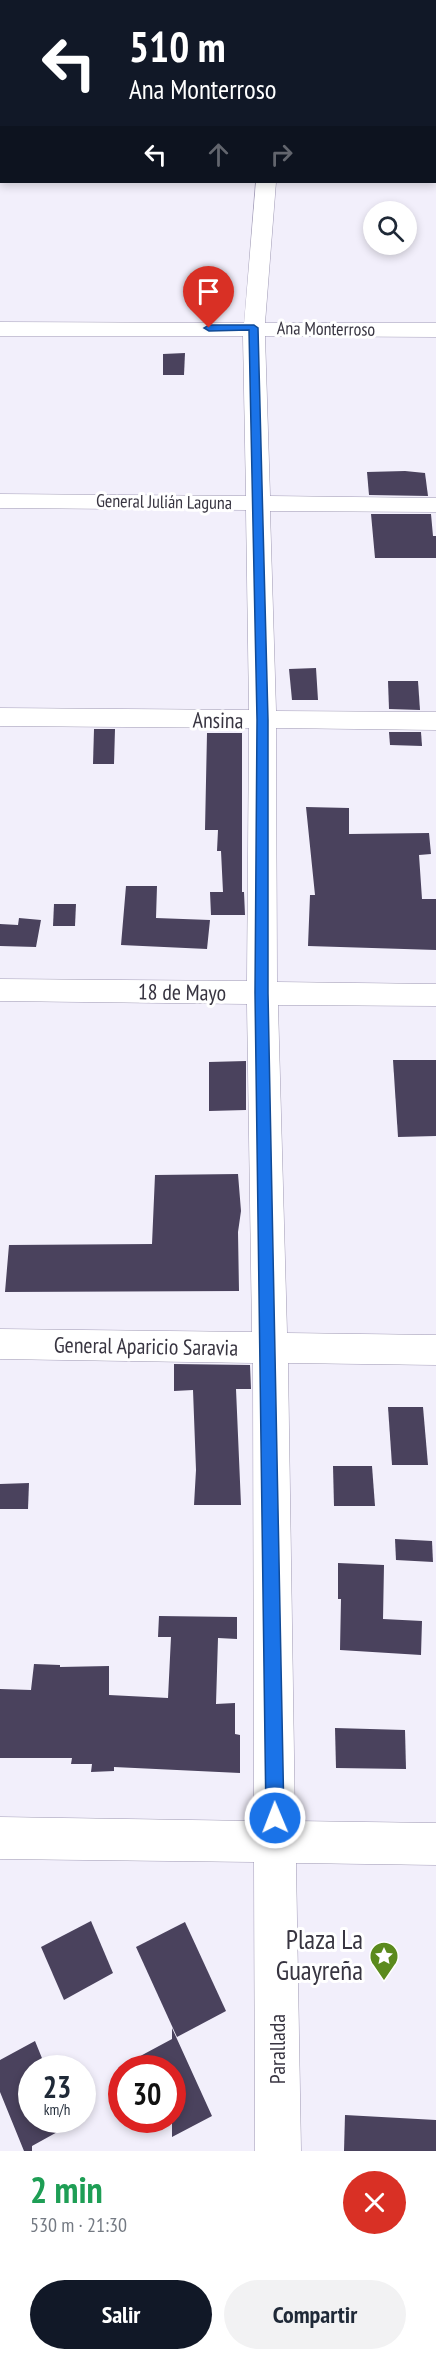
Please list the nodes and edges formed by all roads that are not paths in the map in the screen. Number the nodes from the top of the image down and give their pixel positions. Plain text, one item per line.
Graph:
1 (266, 183) edge
2 (254, 328) junction
3 (0, 329) edge
4 (436, 330) edge
5 (0, 501) edge
6 (257, 503) junction
7 (436, 505) edge
8 (0, 717) edge
9 (263, 720) junction
10 (436, 721) edge
11 (0, 990) edge
12 (262, 993) junction
13 (436, 995) edge
14 (0, 1344) edge
15 (270, 1348) junction
16 (436, 1350) edge
17 (0, 1838) edge
18 (276, 1842) junction
19 (436, 1844) edge
20 (278, 2151) edge

1 - 2 street, Parallada
2 - 3 street, Ana Monterroso
2 - 4 street, Ana Monterroso
2 - 6 street, Parallada
5 - 6 street, General Julián Laguna
6 - 7 street, General Julián Laguna
6 - 9 street, Parallada
8 - 9 street, Ansina
9 - 10 street, Ansina
9 - 12 street, Parallada
11 - 12 street, 18 de Mayo
12 - 13 street, 18 de Mayo
12 - 15 street, Parallada
14 - 15 street, General Aparicio Saravia
15 - 16 street, General Aparicio Saravia
15 - 18 street, Parallada
17 - 18 street
18 - 19 street
18 - 20 street, Parallada

